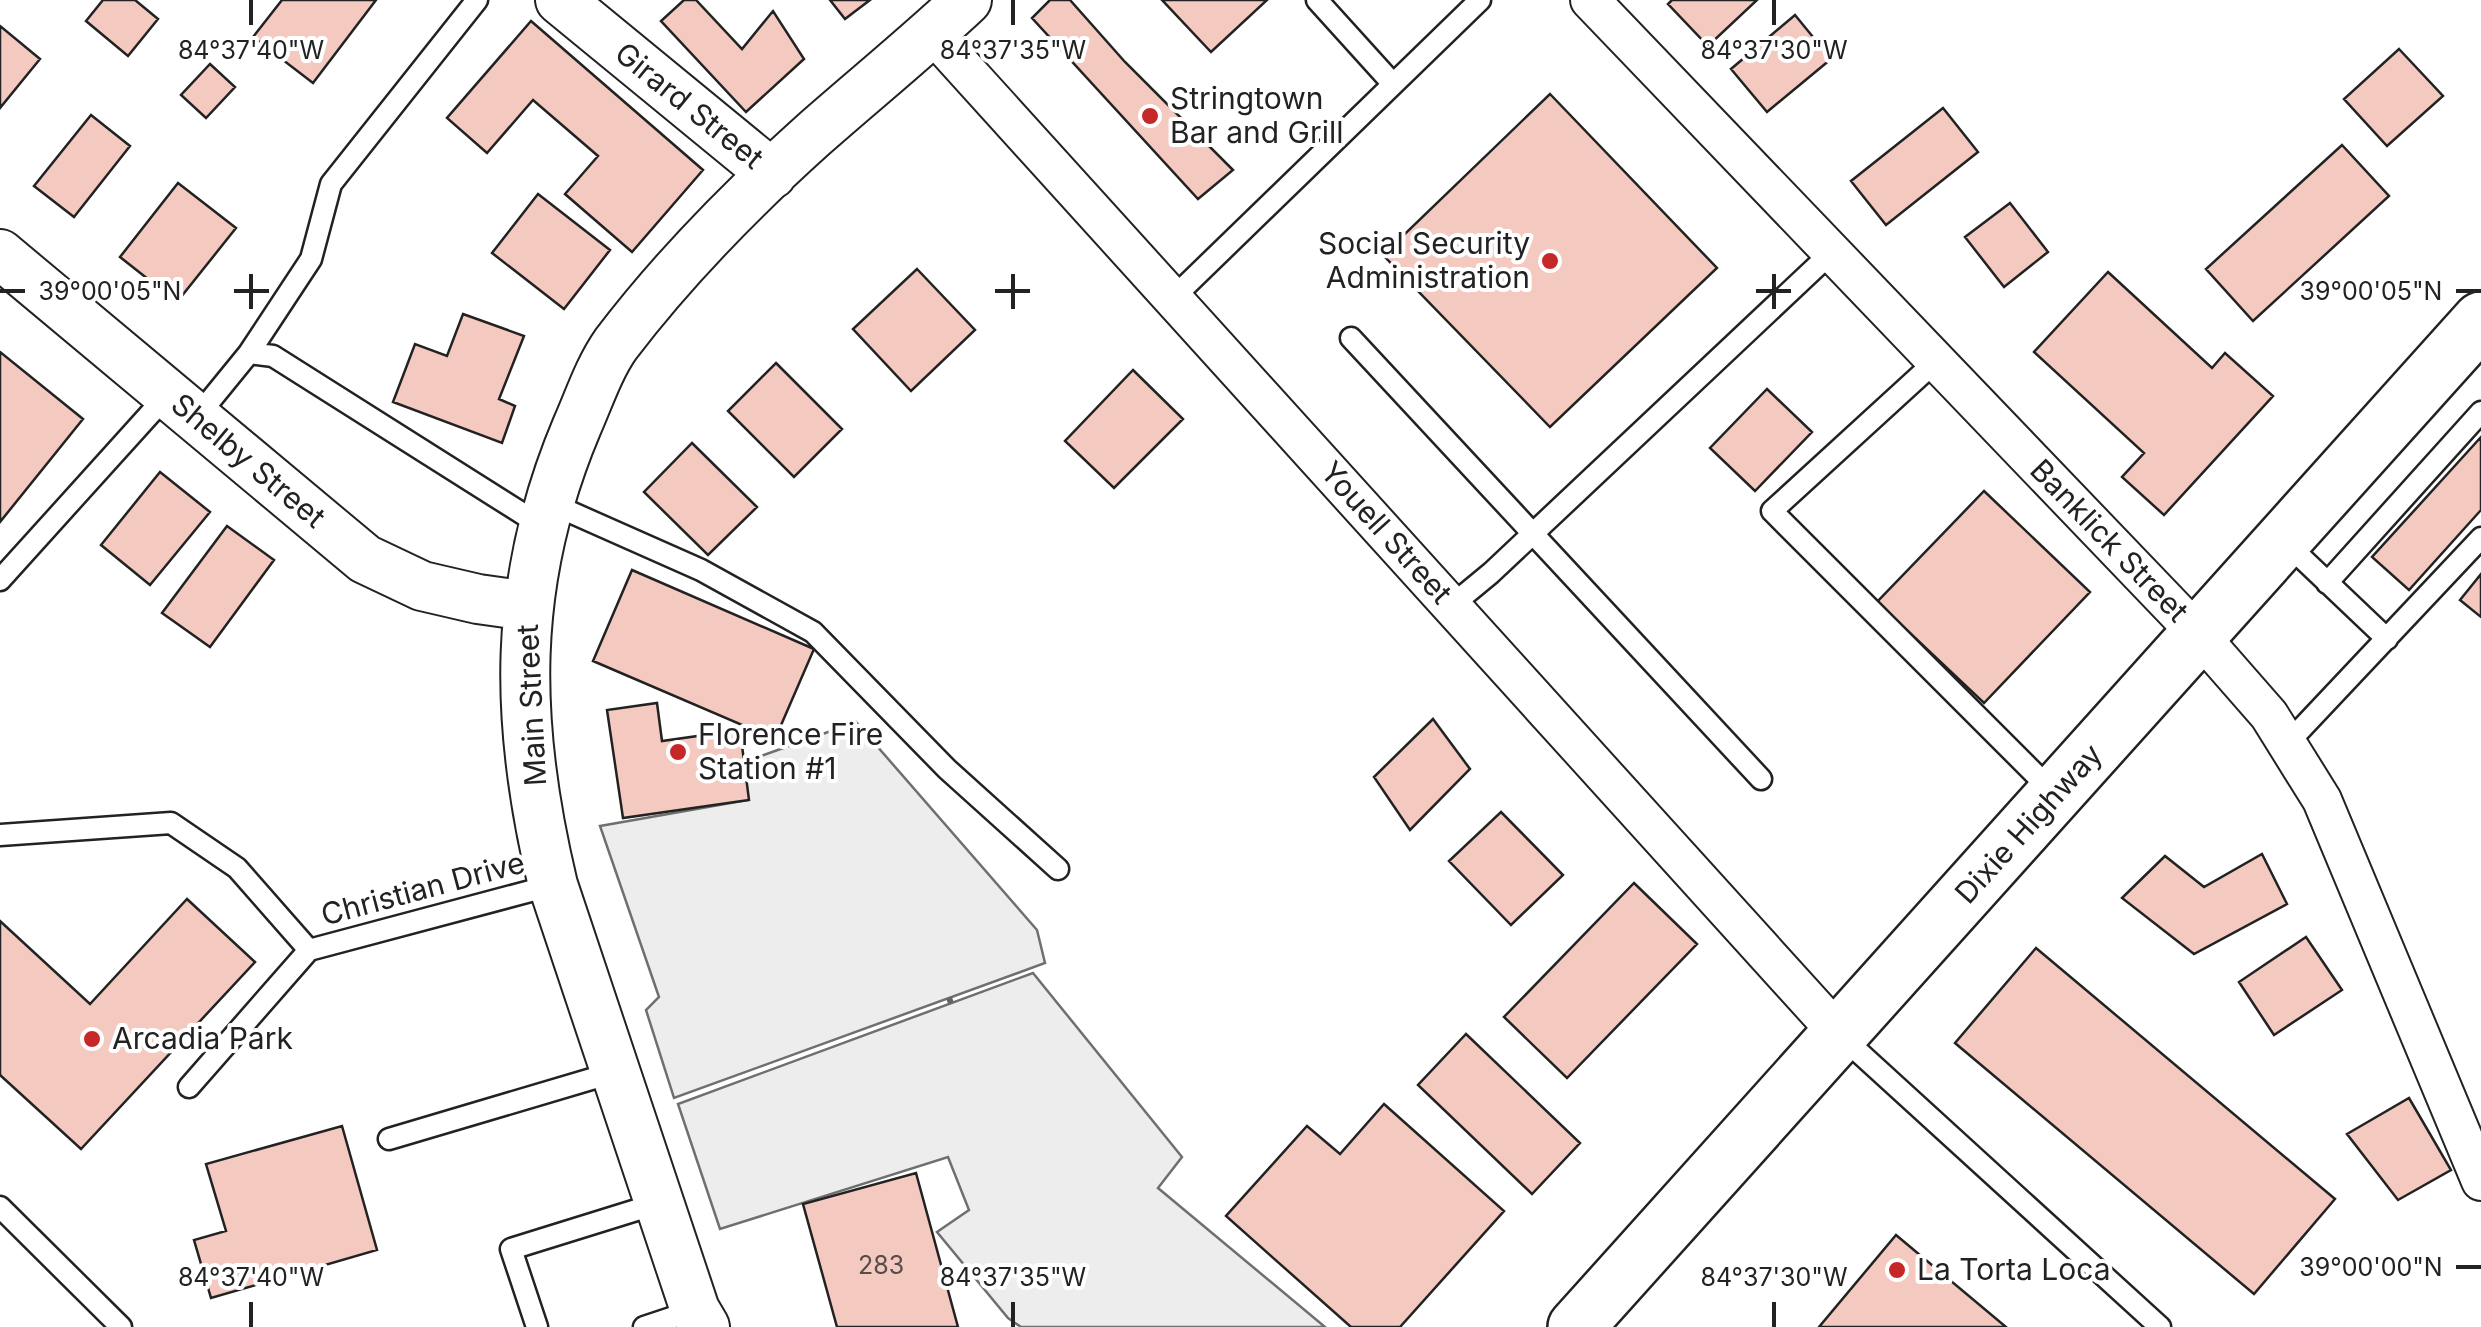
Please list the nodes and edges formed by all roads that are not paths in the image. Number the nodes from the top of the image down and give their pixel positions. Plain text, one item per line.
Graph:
1 (477, 0) edge
2 (560, 0) edge
3 (966, 0) edge
4 (1317, 0) edge
5 (1480, 0) edge
6 (1590, 0) edge
7 (932, 32) junction
8 (1394, 84) junction
9 (772, 174) junction
10 (1832, 252) junction
11 (0, 254) edge
12 (1172, 298) junction
13 (2480, 326) edge
14 (1351, 338) dead end
15 (249, 353) junction
16 (1936, 360) junction
17 (182, 406) junction
18 (2481, 412) edge
19 (545, 514) junction
20 (1534, 533) junction
21 (2481, 538) edge
22 (2284, 540) junction
23 (0, 580) edge
24 (2327, 582) junction
25 (528, 606) junction
26 (1451, 606) junction
27 (2199, 634) junction
28 (2387, 640) junction
29 (2288, 744) junction
30 (1761, 778) dead end
31 (2055, 795) junction
32 (0, 835) edge
33 (1058, 869) dead end
34 (553, 885) junction
35 (309, 950) junction
36 (1839, 1034) junction
37 (615, 1072) junction
38 (189, 1087) dead end
39 (389, 1139) dead end
40 (2481, 1181) edge
41 (659, 1203) junction
42 (0, 1207) edge
43 (697, 1321) edge
44 (1593, 1321) edge
45 (122, 1327) edge
46 (537, 1327) edge
47 (644, 1327) edge
48 (2160, 1327) edge

1 - 15 lane
2 - 9 street, Girard Street
3 - 7 street, Main Street
4 - 8 lane
5 - 8 lane
6 - 10 street, Banklick Street
7 - 9 street, Main Street
7 - 12 street, Youell Street
8 - 12 lane
9 - 19 street, Main Street
10 - 16 street, Banklick Street
10 - 20 lane
11 - 17 street, Shelby Street
12 - 26 street, Youell Street
13 - 22 main road, Dixie Highway
14 - 20 lane
15 - 17 lane
15 - 19 lane
16 - 27 street, Banklick Street
16 - 31 lane
17 - 23 lane
17 - 25 street, Shelby Street
18 - 24 lane
19 - 25 street, Main Street
19 - 33 lane
20 - 26 lane
20 - 30 lane
21 - 28 lane
22 - 24 lane
22 - 27 main road, Dixie Highway
24 - 28 lane
25 - 34 street, Main Street
26 - 36 street, Youell Street
27 - 29 street, Banklick Street
27 - 31 main road, Dixie Highway
28 - 29 lane
29 - 40 street, Banklick Street
31 - 36 main road, Dixie Highway
32 - 35 lane
34 - 35 lane, Christian Drive
34 - 37 street, Main Street
35 - 38 lane
36 - 44 main road, Dixie Highway
36 - 48 lane
37 - 39 lane
37 - 41 street, Main Street
41 - 43 street, Main Street
41 - 46 lane
42 - 45 lane
43 - 47 lane

